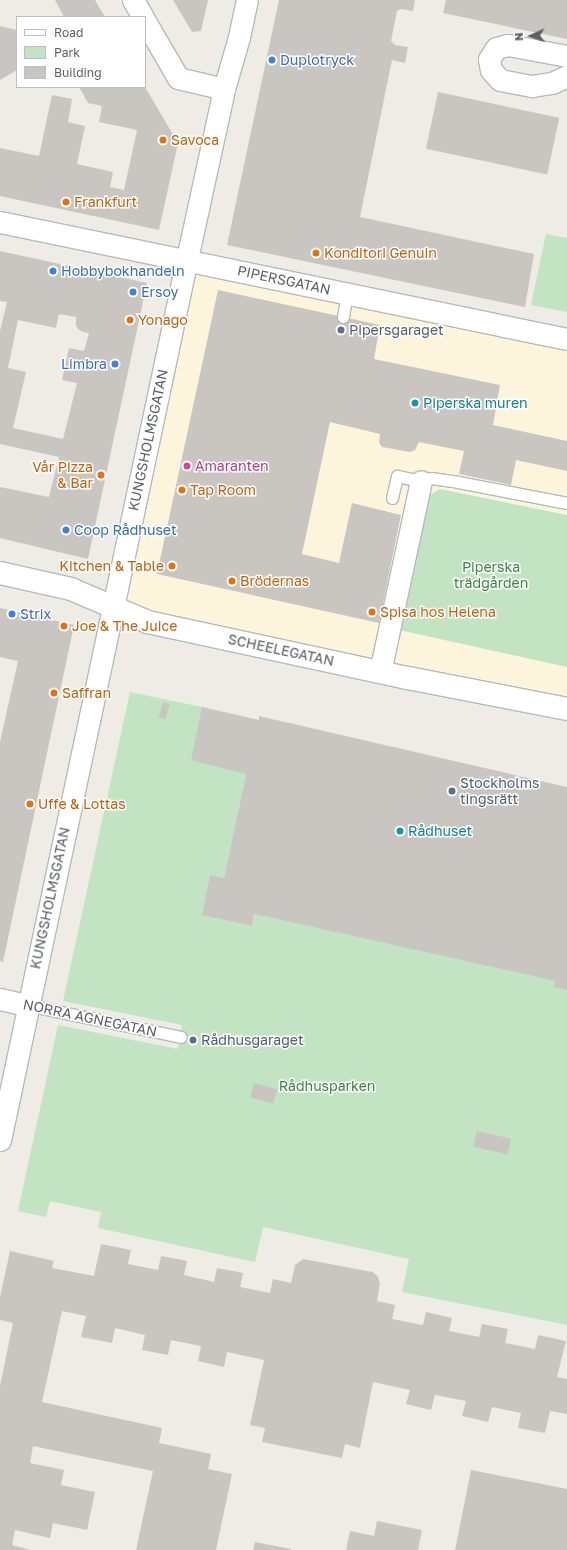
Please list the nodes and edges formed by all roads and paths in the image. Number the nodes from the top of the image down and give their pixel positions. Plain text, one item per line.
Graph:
1 (133, 0) edge
2 (247, 0) edge
3 (142, 16) edge
4 (146, 23) edge
5 (567, 56) edge
6 (567, 76) edge
7 (224, 89) junction
8 (0, 222) edge
9 (187, 259) junction
10 (347, 293) junction
11 (343, 317) dead end
12 (567, 339) edge
13 (421, 481) junction
14 (392, 498) dead end
15 (567, 504) edge
16 (0, 573) edge
17 (112, 607) junction
18 (380, 672) junction
19 (567, 709) edge
20 (0, 999) edge
21 (27, 1004) junction
22 (181, 1037) dead end
23 (0, 1140) edge

1 - 3 street
2 - 7 street, KUNGSHOLMSGATAN
4 - 7 street
5 - 6 street
7 - 9 street, KUNGSHOLMSGATAN
8 - 9 street, PIPERSGATAN
9 - 10 street, PIPERSGATAN
9 - 17 street, KUNGSHOLMSGATAN
10 - 11 lane
10 - 12 street, PIPERSGATAN
13 - 14 lane
13 - 15 lane
13 - 18 street
16 - 17 street, SCHEELEGATAN
17 - 18 street, SCHEELEGATAN
17 - 21 street, KUNGSHOLMSGATAN
18 - 19 street, SCHEELEGATAN
20 - 21 street, NORRA AGNEGATAN
21 - 22 lane, NORRA AGNEGATAN
21 - 23 street, KUNGSHOLMSGATAN

